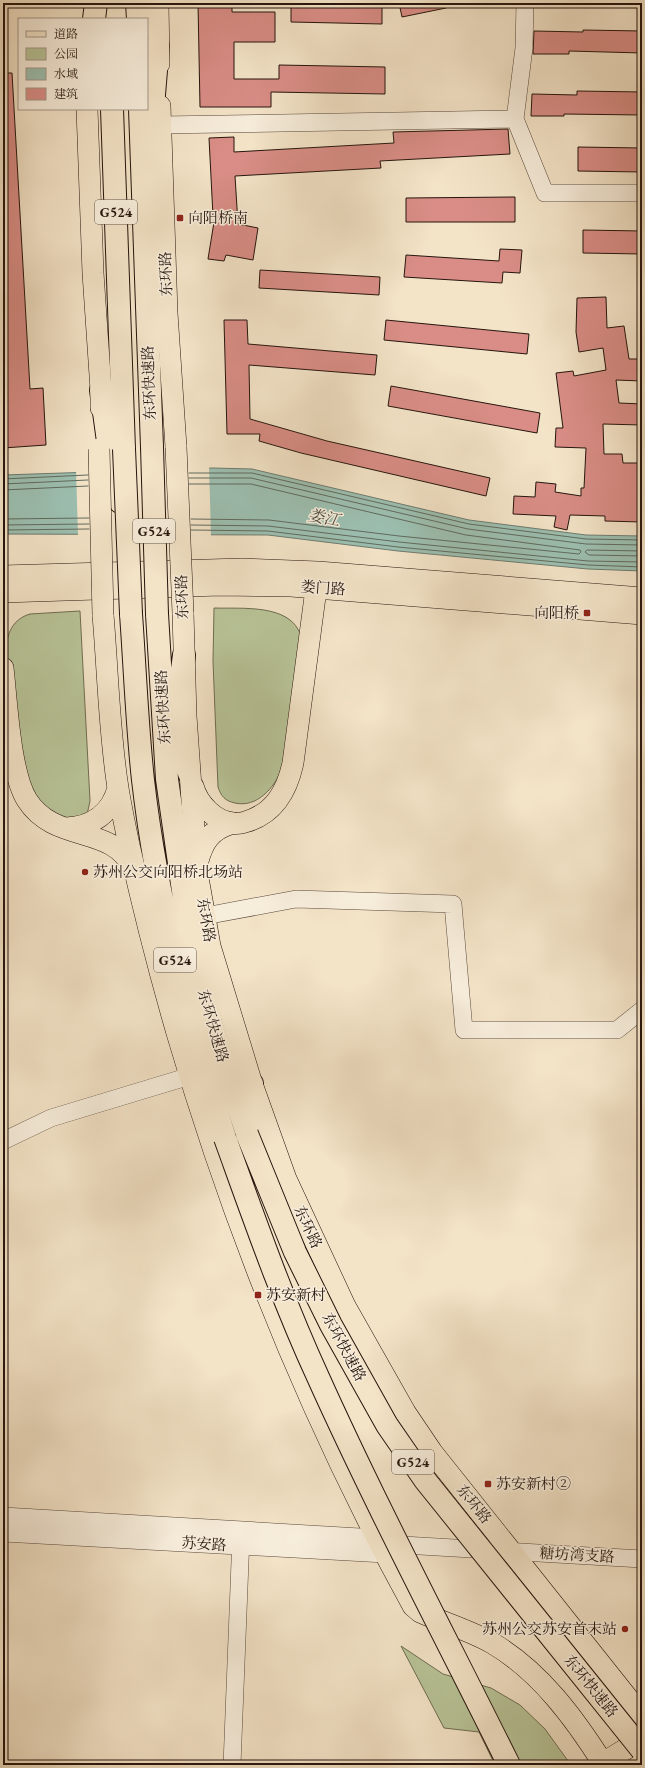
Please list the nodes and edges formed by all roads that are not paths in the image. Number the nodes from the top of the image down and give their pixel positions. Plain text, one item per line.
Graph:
1 (89, 3) edge
2 (96, 3) edge
3 (107, 3) edge
4 (137, 3) edge
5 (158, 3) edge
6 (525, 3) edge
7 (89, 18) edge
8 (94, 18) edge
9 (108, 18) edge
10 (138, 18) edge
11 (158, 46) junction
12 (87, 110) edge
13 (112, 110) edge
14 (140, 110) edge
15 (515, 119) junction
16 (161, 125) junction
17 (642, 193) edge
18 (144, 206) junction
19 (101, 390) joint
20 (111, 449) junction
21 (3, 576) edge
22 (318, 579) junction
23 (3, 592) edge
24 (642, 598) edge
25 (642, 614) edge
26 (184, 655) junction
27 (3, 668) edge
28 (161, 676) junction
29 (175, 723) junction
30 (189, 773) junction
31 (167, 779) junction
32 (118, 788) junction
33 (234, 823) junction
34 (62, 828) junction
35 (135, 872) junction
36 (197, 872) junction
37 (205, 916) junction
38 (642, 1010) edge
39 (220, 1052) junction
40 (190, 1076) junction
41 (252, 1084) junction
42 (247, 1134) junction
43 (3, 1141) edge
44 (3, 1516) edge
45 (3, 1533) edge
46 (241, 1538) junction
47 (381, 1546) junction
48 (512, 1552) junction
49 (642, 1558) edge
50 (636, 1728) edge
51 (642, 1750) edge
52 (642, 1758) edge
53 (603, 1764) edge
54 (232, 1765) edge
55 (509, 1765) edge

1 - 7 main road
2 - 8 highway
3 - 9 highway
4 - 10 highway
5 - 11 main road, 东环路
6 - 15 street
11 - 16 main road, 东环路
11 - 18 highway
12 - 19 main road
13 - 20 highway, 东环快速路 / G524
14 - 18 highway, 东环快速路 / G524
15 - 16 street
15 - 17 street
16 - 26 main road, 东环路, bridge
18 - 28 highway, 东环快速路 / G524, bridge
19 - 20 highway
20 - 32 main road, bridge
20 - 55 highway, 东环快速路 / G524, bridge
21 - 22 main road, 娄门路
22 - 23 main road, 娄门路
22 - 24 main road, 娄门路
22 - 25 main road, 娄门路
22 - 33 main road
26 - 29 highway
26 - 30 main road, 东环路
27 - 34 main road
28 - 29 highway
28 - 31 highway, 东环快速路 / G524
29 - 30 highway
29 - 31 highway
30 - 33 main road
30 - 36 main road, 东环路
31 - 39 highway, 东环快速路 / G524
32 - 34 main road
32 - 35 main road
33 - 36 main road
34 - 35 main road
35 - 40 main road
36 - 37 main road, 东环路
37 - 38 street
37 - 41 main road, 东环路
39 - 41 highway
39 - 42 highway, 东环快速路 / G524
40 - 43 street
40 - 47 main road
41 - 42 highway
41 - 48 main road, 东环路
42 - 50 highway, 东环快速路 / G524, bridge
44 - 46 street, 苏安路
45 - 46 street, 苏安路
46 - 47 street, 苏安路
46 - 54 street
47 - 48 street, 苏安路
47 - 53 main road
48 - 49 street, 糖坊湾支路
48 - 50 main road, 东环路
50 - 51 highway, 东环快速路 / G524, bridge
50 - 52 highway, bridge
50 - 53 main road

